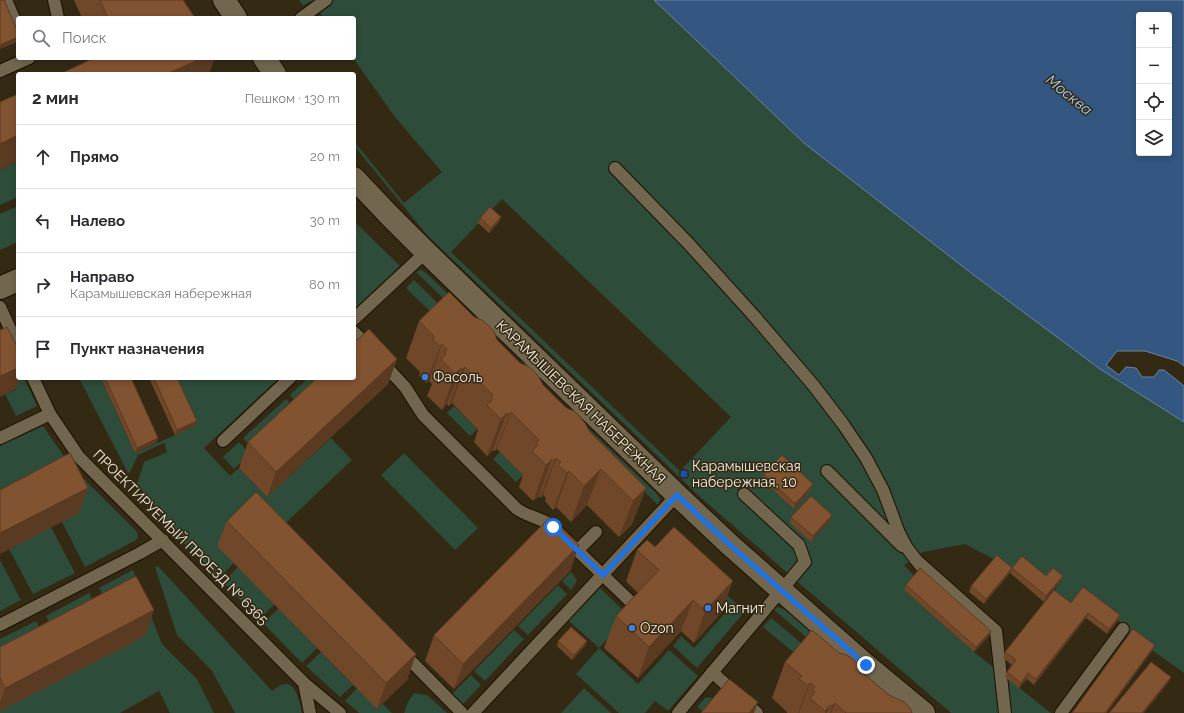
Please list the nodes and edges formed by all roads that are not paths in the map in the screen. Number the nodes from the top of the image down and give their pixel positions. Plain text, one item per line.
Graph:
1 (6, 0) edge
2 (54, 0) edge
3 (224, 0) edge
4 (326, 0) edge
5 (58, 16) edge
6 (235, 16) edge
7 (303, 16) edge
8 (16, 23) edge
9 (25, 60) edge
10 (265, 60) edge
11 (0, 71) edge
12 (274, 72) edge
13 (615, 168) dead end
14 (356, 180) edge
15 (426, 252) junction
16 (16, 281) edge
17 (0, 288) edge
18 (0, 307) edge
19 (356, 317) edge
20 (356, 334) edge
21 (16, 342) edge
22 (34, 380) edge
23 (288, 380) edge
24 (50, 414) junction
25 (0, 438) edge
26 (223, 440) dead end
27 (827, 471) dead end
28 (744, 494) dead end
29 (677, 495) junction
30 (626, 530) edge
31 (596, 532) dead end
32 (163, 540) junction
33 (636, 540) junction
34 (577, 551) junction
35 (920, 565) junction
36 (603, 575) junction
37 (780, 590) junction
38 (636, 608) edge
39 (0, 625) edge
40 (1123, 629) dead end
41 (395, 644) edge
42 (712, 672) junction
43 (304, 683) junction
44 (310, 713) edge
45 (340, 713) edge
46 (462, 713) edge
47 (473, 713) edge
48 (678, 713) edge
49 (757, 713) edge
50 (924, 713) edge
51 (1005, 713) edge
52 (1061, 713) edge

1 - 8 lane
2 - 5 lane
3 - 6 street
4 - 7 lane
9 - 11 lane
10 - 12 street
13 - 35 lane
14 - 15 street, КАРАМЫШЕВСКАЯ НАБЕРЕЖНАЯ
15 - 19 lane
15 - 29 street, КАРАМЫШЕВСКАЯ НАБЕРЕЖНАЯ
16 - 17 street
18 - 21 lane
20 - 34 lane
22 - 24 lane, ПРОЕКТИРУЕМЫЙ ПРОЕЗД № 6365
23 - 26 lane
24 - 25 lane
24 - 32 lane, ПРОЕКТИРУЕМЫЙ ПРОЕЗД № 6365
27 - 35 lane
28 - 37 lane
29 - 33 lane
29 - 37 street, КАРАМЫШЕВСКАЯ НАБЕРЕЖНАЯ
30 - 33 lane
31 - 34 lane
32 - 39 lane
32 - 43 lane, ПРОЕКТИРУЕМЫЙ ПРОЕЗД № 6365
33 - 36 lane
34 - 36 lane
35 - 51 lane
36 - 38 lane
36 - 47 lane
37 - 42 lane
37 - 50 street, КАРАМЫШЕВСКАЯ НАБЕРЕЖНАЯ
40 - 52 lane
41 - 46 lane
42 - 48 lane
42 - 49 lane
43 - 44 lane
43 - 45 lane, ПРОЕКТИРУЕМЫЙ ПРОЕЗД № 6365

